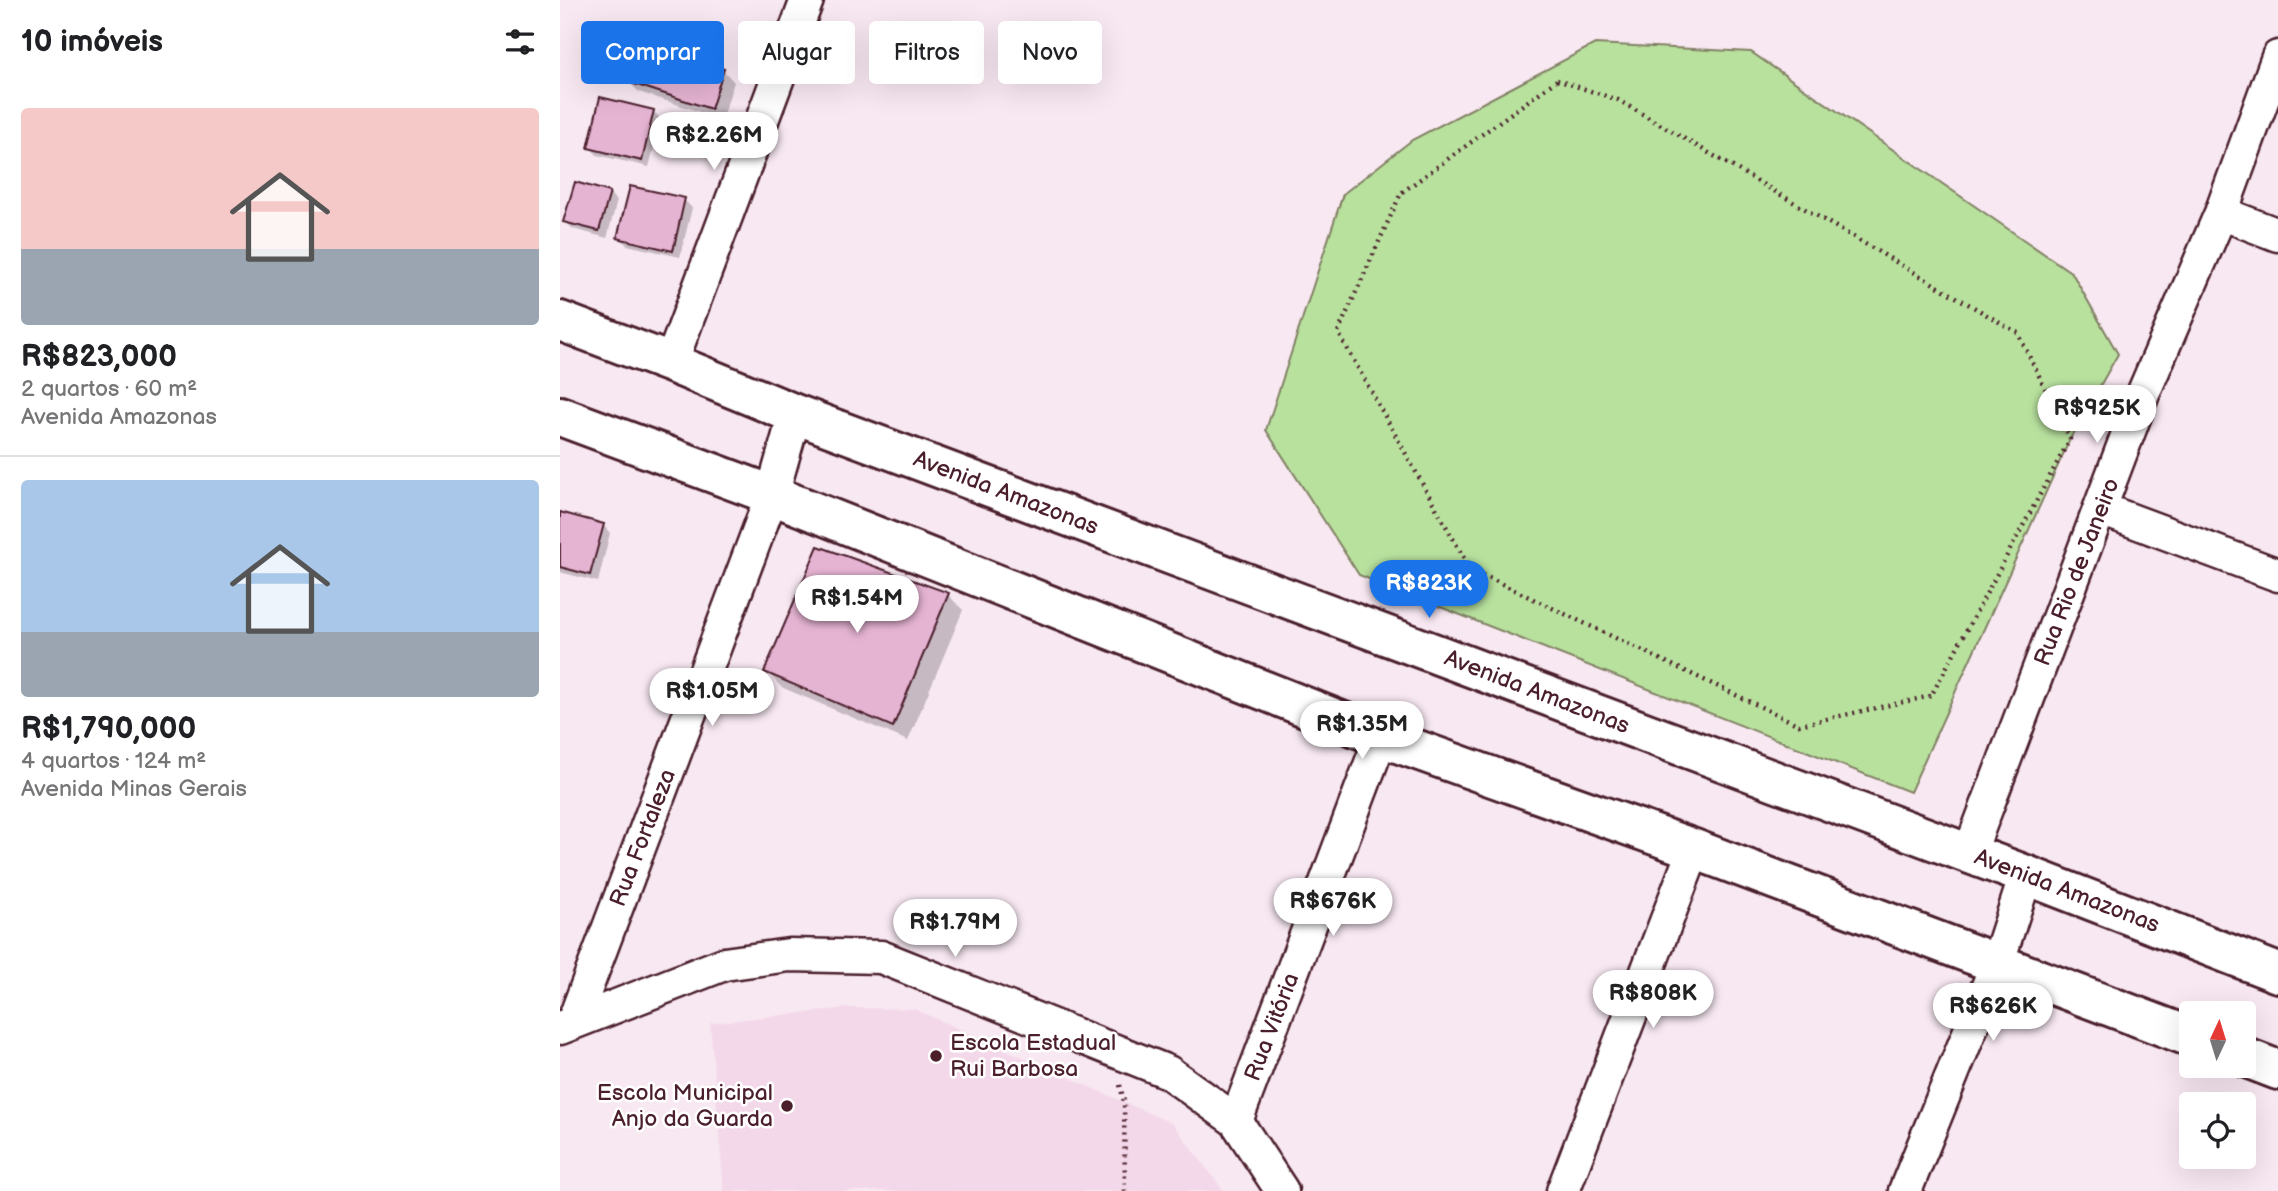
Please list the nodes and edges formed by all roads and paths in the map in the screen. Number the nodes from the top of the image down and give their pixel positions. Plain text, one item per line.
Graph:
1 (807, 0) edge
2 (2278, 57) edge
3 (2221, 213) junction
4 (2278, 235) edge
5 (560, 321) edge
6 (1338, 332) joint
7 (671, 363) junction
8 (795, 414) junction
9 (560, 416) edge
10 (772, 495) junction
11 (2101, 509) junction
12 (2278, 575) edge
13 (1381, 737) junction
14 (1694, 849) junction
15 (1969, 853) junction
16 (2026, 875) junction
17 (1997, 964) junction
18 (2278, 973) edge
19 (567, 1026) edge
20 (2179, 1032) edge
21 (1113, 1050) junction
22 (2256, 1062) edge
23 (2278, 1070) edge
24 (1236, 1121) junction
25 (1125, 1191) edge
26 (1282, 1191) edge
27 (1563, 1191) edge
28 (1905, 1191) edge

1 - 7 street
2 - 3 street, Rua Rio de Janeiro
3 - 4 street
3 - 11 street, Rua Rio de Janeiro
5 - 7 street, Avenida Amazonas
6 - 6 path
7 - 8 street, Avenida Amazonas
8 - 10 street, Rua Fortaleza
8 - 15 street, Avenida Amazonas
9 - 10 street
10 - 13 street
10 - 19 street, Rua Fortaleza
11 - 12 street
11 - 15 street, Rua Rio de Janeiro
13 - 14 street
13 - 24 street, Rua Vitória
14 - 17 street
14 - 27 street
15 - 16 street, Avenida Amazonas
16 - 17 street
16 - 18 street, Avenida Amazonas
17 - 20 street
17 - 28 street
19 - 21 street
21 - 24 street
21 - 25 path
22 - 23 street
24 - 26 street

